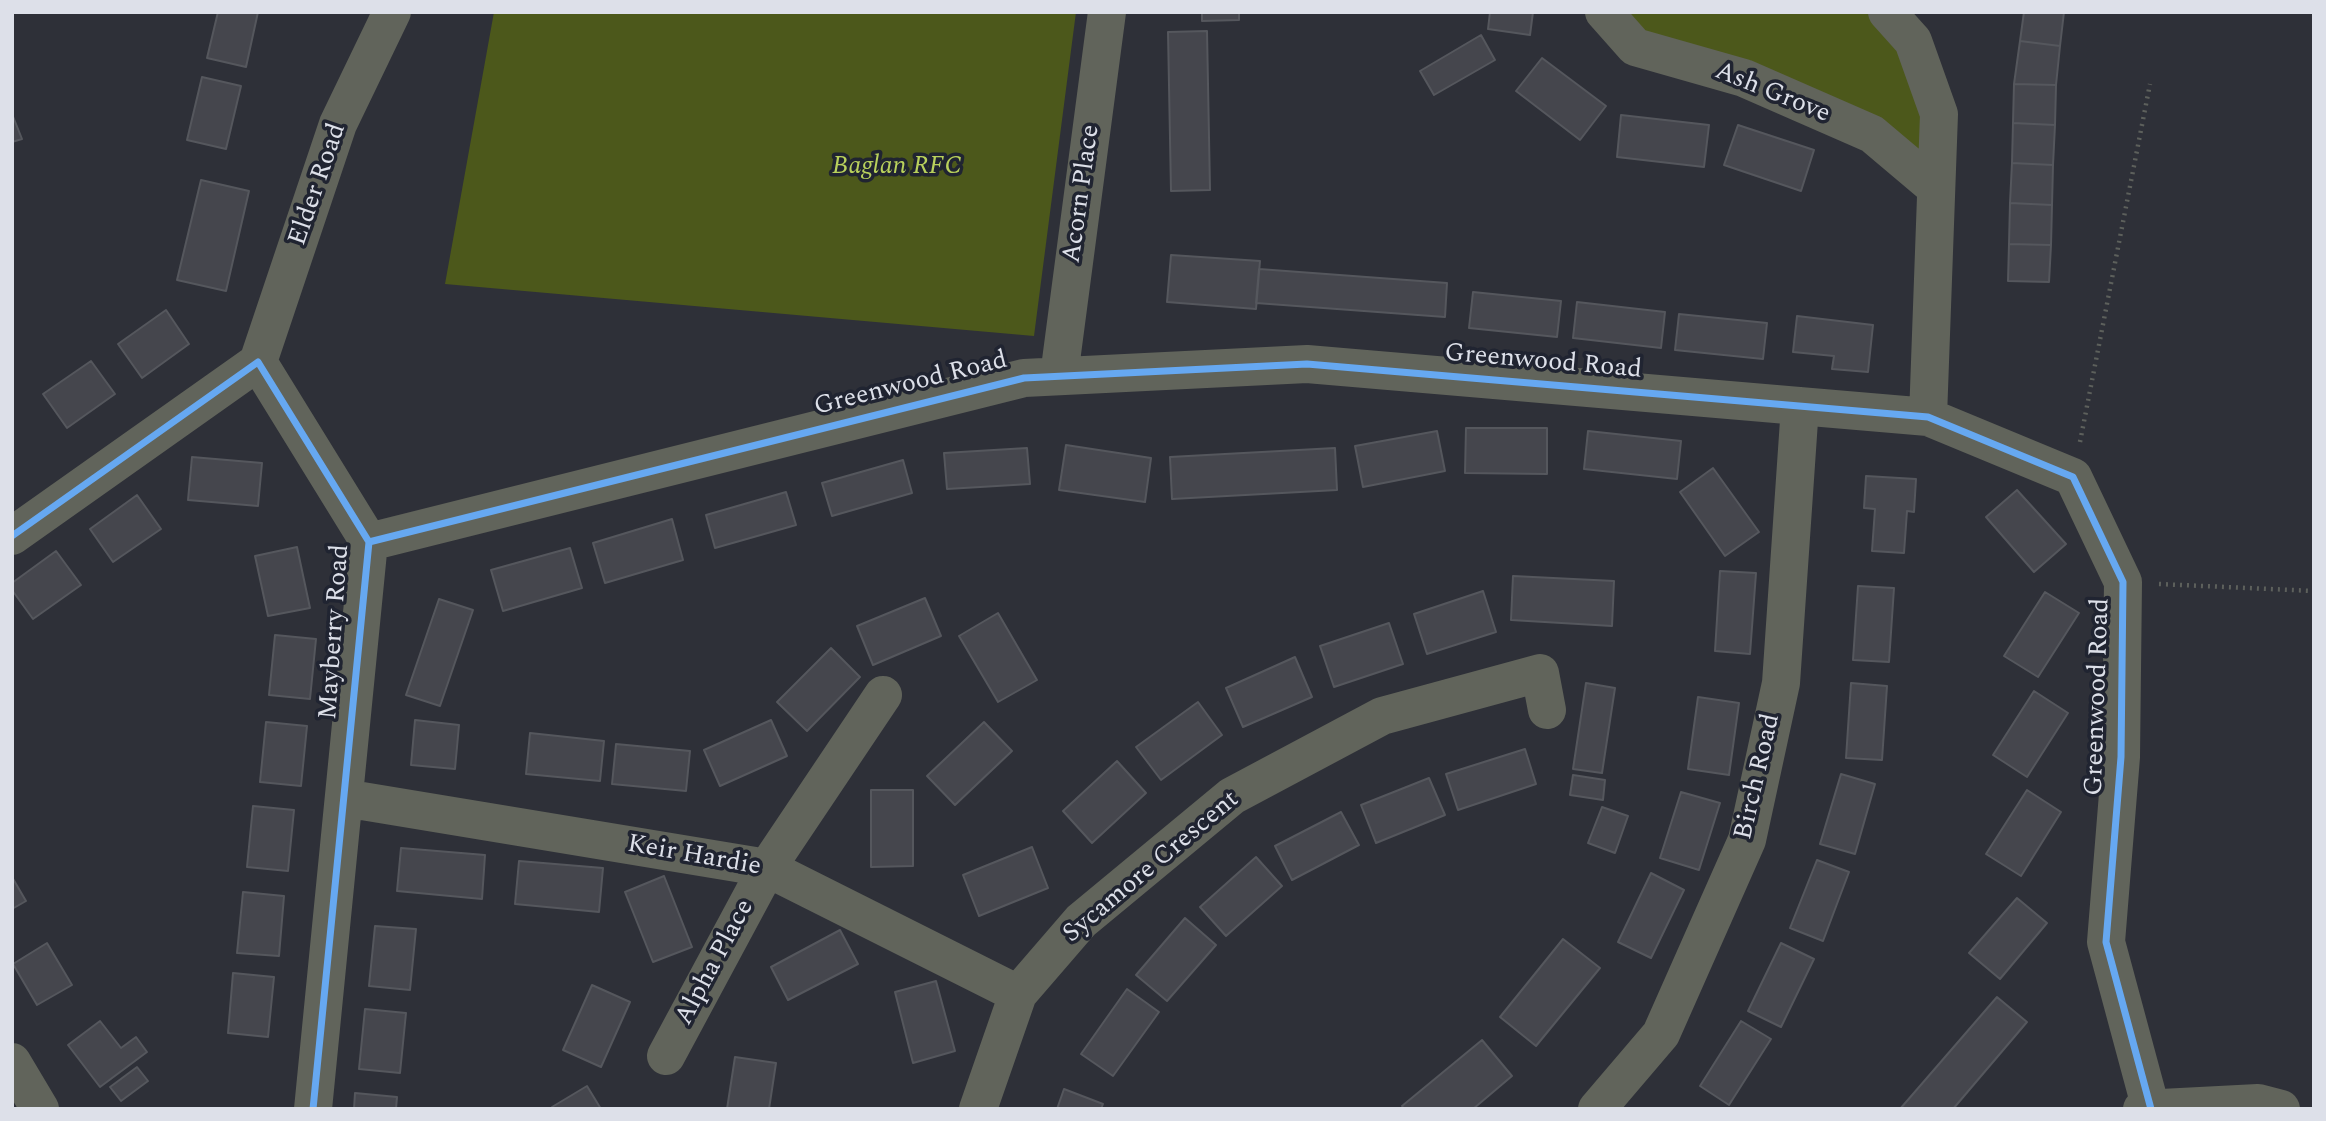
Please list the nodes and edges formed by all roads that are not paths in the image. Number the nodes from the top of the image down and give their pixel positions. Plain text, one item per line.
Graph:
1 (392, 12) edge
2 (1107, 12) edge
3 (1604, 12) edge
4 (1887, 12) edge
5 (1937, 188) junction
6 (258, 362) junction
7 (1059, 376) junction
8 (1800, 406) junction
9 (1928, 417) junction
10 (12, 537) edge
11 (369, 542) junction
12 (883, 695) dead end
13 (1547, 710) dead end
14 (344, 797) junction
15 (767, 868) junction
16 (1018, 994) junction
17 (666, 1056) dead end
18 (12, 1062) edge
19 (2151, 1108) edge
20 (40, 1109) edge
21 (313, 1109) edge
22 (978, 1109) edge
23 (1597, 1109) edge
24 (2142, 1109) edge
25 (2281, 1109) edge

1 - 6 street, Elder Road
2 - 7 street, Acorn Place
3 - 5 street, Ash Grove
4 - 5 street
5 - 9 street
6 - 10 street
6 - 11 street, Mayberry Road
7 - 8 street, Greenwood Road
7 - 11 street, Greenwood Road
8 - 9 street, Greenwood Road
8 - 23 street, Birch Road
9 - 19 street, Greenwood Road
11 - 14 street, Mayberry Road
12 - 15 street, Alpha Place
13 - 16 street, Sycamore Crescent
14 - 15 street, Keir Hardie
14 - 21 street, Mayberry Road
15 - 16 street, Keir Hardie
15 - 17 street, Alpha Place
16 - 22 street
18 - 20 street
19 - 24 street
19 - 25 street

